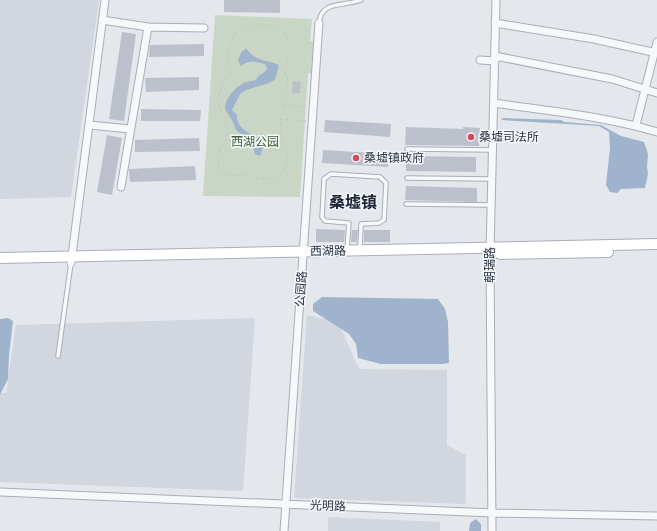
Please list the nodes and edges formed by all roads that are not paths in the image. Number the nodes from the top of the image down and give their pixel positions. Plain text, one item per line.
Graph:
1 (105, 0) edge
2 (361, 0) edge
3 (496, 0) edge
4 (102, 20) junction
5 (318, 23) joint
6 (496, 23) junction
7 (148, 27) junction
8 (204, 28) dead end
9 (657, 42) edge
10 (656, 52) edge
11 (495, 58) junction
12 (480, 60) dead end
13 (645, 88) junction
14 (657, 93) edge
15 (494, 103) junction
16 (89, 125) junction
17 (636, 125) junction
18 (130, 129) junction
19 (657, 132) edge
20 (407, 148) dead end
21 (493, 150) junction
22 (406, 178) dead end
23 (492, 179) junction
24 (121, 187) dead end
25 (406, 204) dead end
26 (491, 205) junction
27 (657, 244) edge
28 (347, 250) junction
29 (360, 250) junction
30 (490, 251) junction
31 (657, 251) edge
32 (303, 255) junction
33 (0, 258) edge
34 (72, 260) junction
35 (0, 264) edge
36 (58, 356) dead end
37 (0, 492) edge
38 (286, 504) junction
39 (492, 513) junction
40 (657, 516) edge
41 (284, 531) edge
42 (492, 531) edge

1 - 4 street
2 - 5 lane
3 - 6 street, 朝瑞路
4 - 7 street
4 - 16 street
5 - 32 street, 公园路
6 - 10 street
6 - 11 street, 朝瑞路
7 - 8 street
7 - 18 street
9 - 10 street
10 - 13 street
11 - 12 street
11 - 13 street
11 - 15 street, 朝瑞路
13 - 14 street
13 - 17 street
15 - 17 street
15 - 21 street, 朝瑞路
16 - 18 street
16 - 34 street
17 - 19 street
18 - 24 street
20 - 21 lane
21 - 23 street, 朝瑞路
22 - 23 lane
23 - 26 street, 朝瑞路
25 - 26 lane
26 - 30 street, 朝瑞路
27 - 30 main road, 西湖路
28 - 29 main road, 西湖路
28 - 29 lane
28 - 32 main road, 西湖路
29 - 30 main road, 西湖路
30 - 31 main road, 西湖路
30 - 32 main road, 西湖路
30 - 39 street, 朝瑞路
32 - 34 main road, 西湖路
32 - 38 street, 公园路
33 - 34 main road, 西湖路
34 - 35 main road, 西湖路
34 - 36 lane
37 - 38 street, 光明路
38 - 39 street, 光明路
38 - 41 street, 公园路
39 - 40 street, 光明路
39 - 42 street, 朝瑞路

